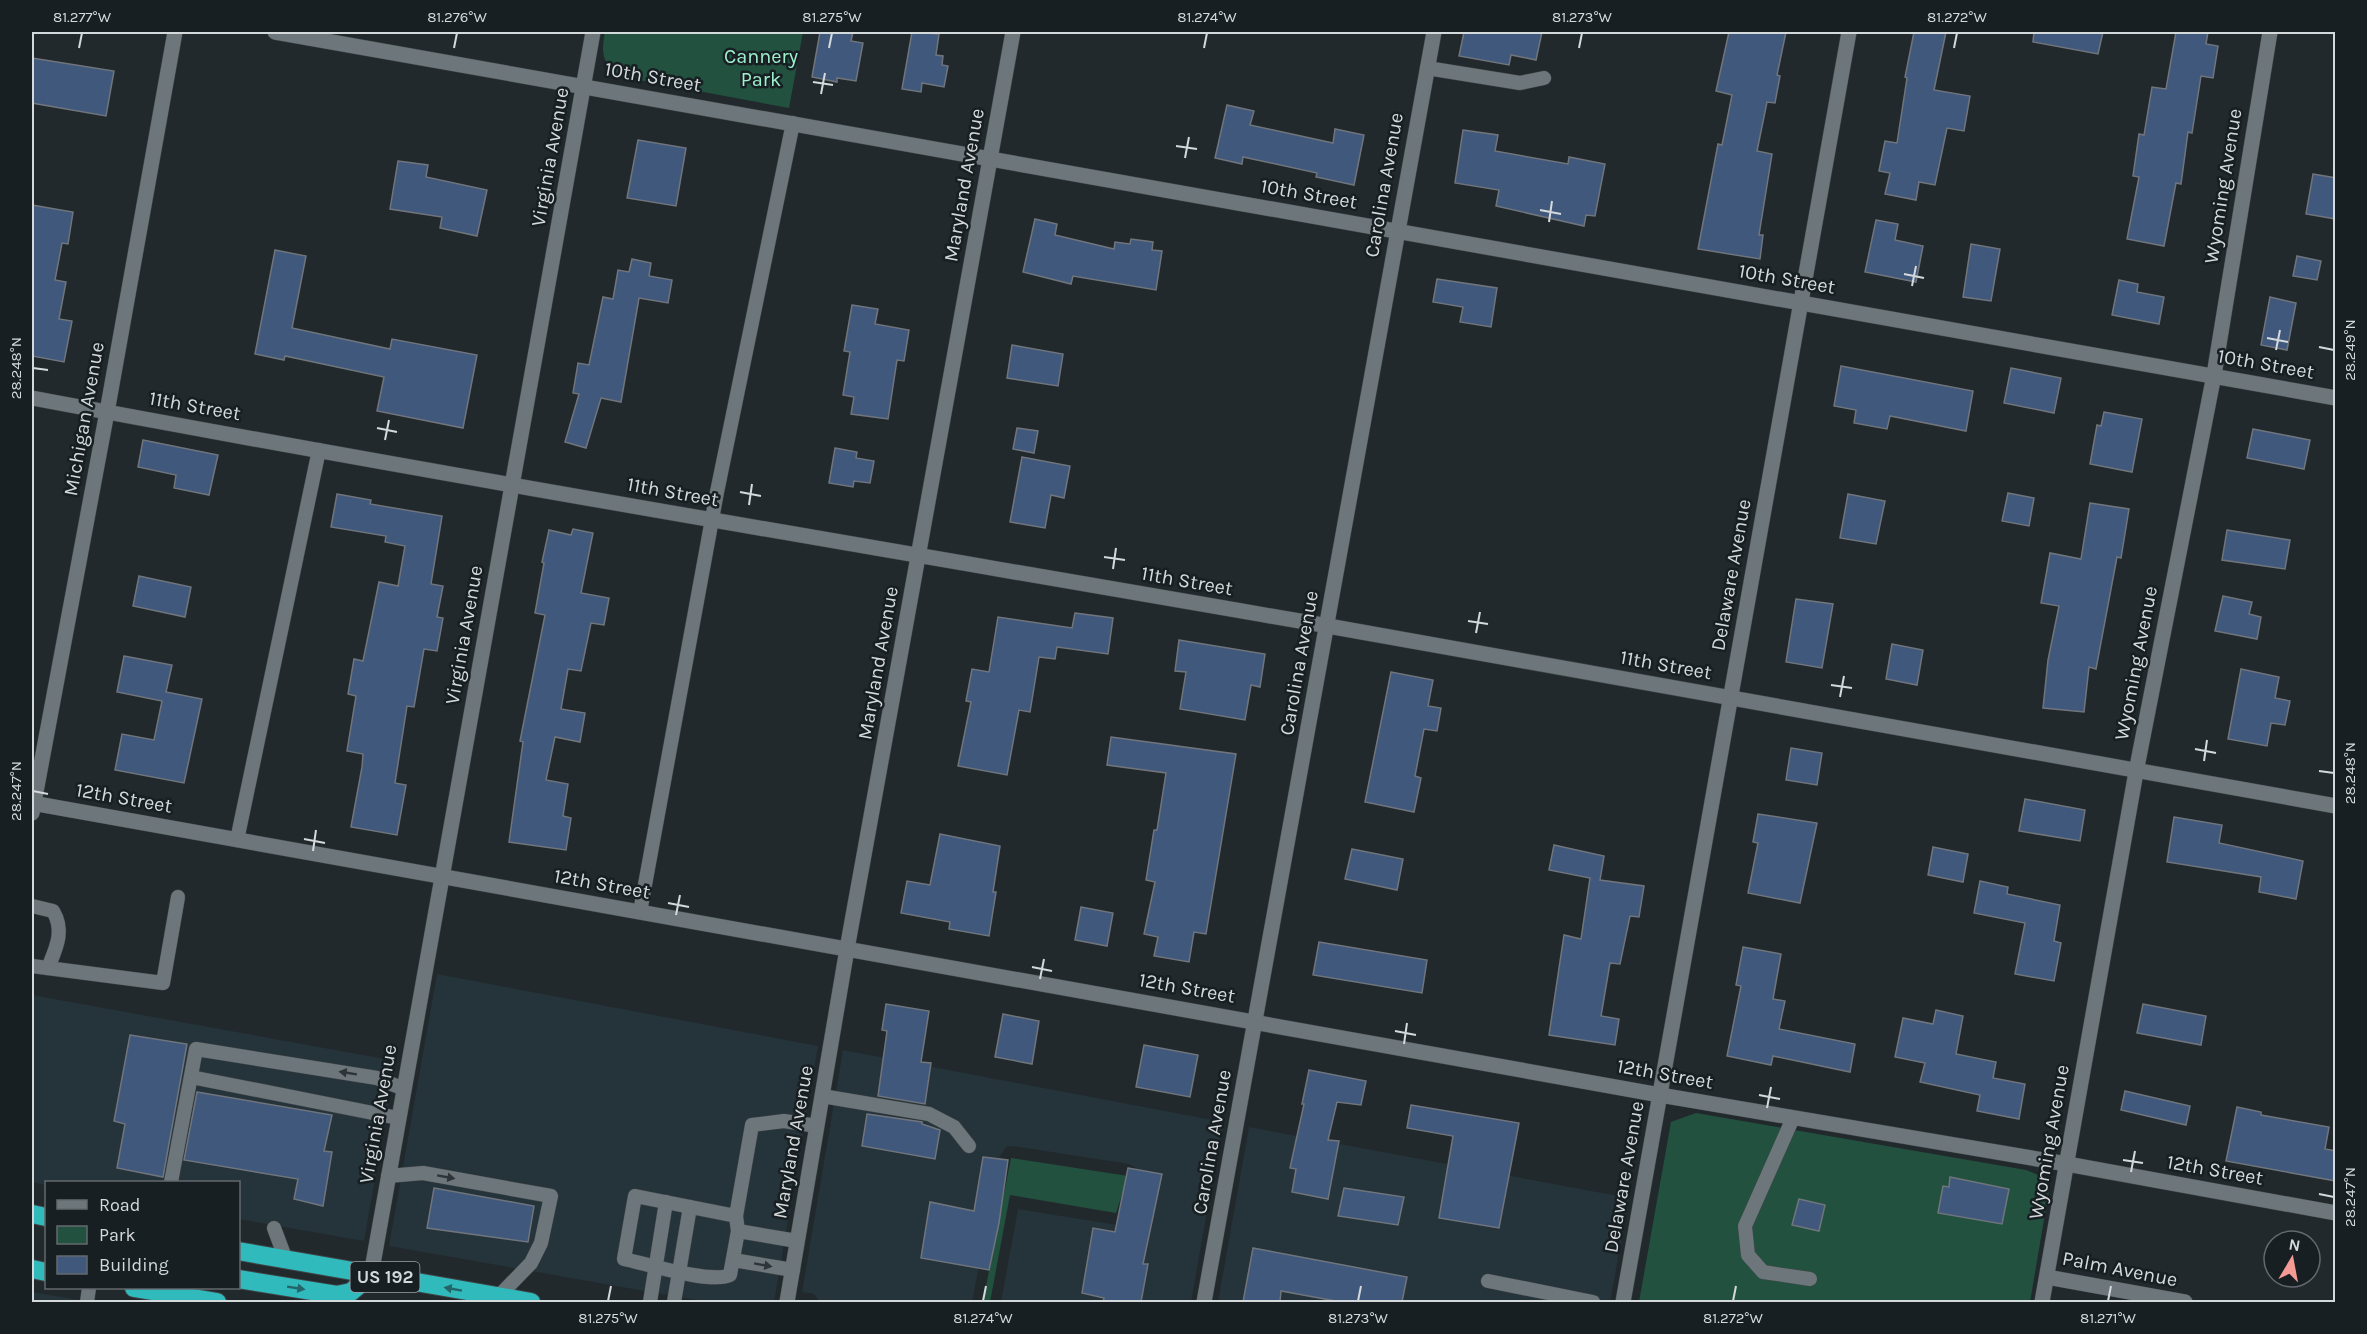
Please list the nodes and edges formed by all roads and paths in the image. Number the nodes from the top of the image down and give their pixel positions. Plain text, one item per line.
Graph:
1 (175, 32) edge
2 (275, 32) edge
3 (593, 32) edge
4 (1013, 32) edge
5 (1434, 32) edge
6 (1849, 32) edge
7 (2270, 32) edge
8 (1427, 68) junction
9 (1544, 78) dead end
10 (584, 87) junction
11 (793, 123) junction
12 (990, 157) junction
13 (1397, 231) junction
14 (1800, 302) junction
15 (2214, 375) junction
16 (32, 398) edge
17 (2336, 398) edge
18 (107, 412) junction
19 (319, 450) junction
20 (512, 484) junction
21 (713, 521) junction
22 (918, 557) junction
23 (1327, 626) junction
24 (1731, 698) junction
25 (2136, 772) junction
26 (2336, 806) edge
27 (32, 807) edge
28 (237, 840) junction
29 (442, 876) junction
30 (178, 897) dead end
31 (32, 906) edge
32 (640, 912) junction
33 (848, 949) junction
34 (32, 966) edge
35 (48, 968) junction
36 (1255, 1021) junction
37 (191, 1077) junction
38 (404, 1089) junction
39 (1660, 1095) junction
40 (822, 1096) junction
41 (399, 1118) junction
42 (1793, 1118) junction
43 (817, 1126) junction
44 (969, 1146) dead end
45 (2067, 1164) junction
46 (388, 1176) junction
47 (171, 1181) edge
48 (666, 1202) junction
49 (690, 1207) junction
50 (2336, 1213) edge
51 (736, 1216) junction
52 (274, 1228) dead end
53 (738, 1230) junction
54 (797, 1241) junction
55 (240, 1251) edge
56 (286, 1260) junction
57 (733, 1260) junction
58 (656, 1266) junction
59 (793, 1270) junction
60 (678, 1272) junction
61 (371, 1275) junction
62 (2047, 1277) junction
63 (240, 1279) edge
64 (1810, 1279) dead end
65 (1488, 1281) dead end
66 (144, 1289) edge
67 (498, 1297) junction
68 (217, 1302) edge
69 (531, 1302) edge
70 (650, 1302) edge
71 (674, 1302) edge
72 (787, 1302) edge
73 (1204, 1302) edge
74 (1593, 1302) edge
75 (1623, 1302) edge
76 (2042, 1302) edge
77 (2185, 1302) edge

1 - 18 street, Michigan Avenue
2 - 10 street, 10th Street
3 - 10 street, Virginia Avenue
4 - 12 street, Maryland Avenue
5 - 8 street, Carolina Avenue
6 - 14 street, Delaware Avenue
7 - 15 street, Wyoming Avenue
8 - 9 lane
8 - 13 street, Carolina Avenue
10 - 11 street, 10th Street
10 - 20 street, Virginia Avenue
11 - 12 street, 10th Street
11 - 21 lane
12 - 13 street, 10th Street
12 - 22 street, Maryland Avenue
13 - 14 street, 10th Street
13 - 23 street, Carolina Avenue
14 - 15 street, 10th Street
14 - 24 street, Delaware Avenue
15 - 17 street, 10th Street
15 - 25 street, Wyoming Avenue
16 - 18 street, 11th Street
18 - 19 street, 11th Street
18 - 27 street, Michigan Avenue
19 - 20 street, 11th Street
19 - 28 lane
20 - 21 street, 11th Street
20 - 29 street, Virginia Avenue
21 - 22 street, 11th Street
21 - 32 lane
22 - 23 street, 11th Street
22 - 33 street, Maryland Avenue
23 - 24 street, 11th Street
23 - 36 street, Carolina Avenue
24 - 25 street, 11th Street
24 - 39 street, Delaware Avenue
25 - 26 street, 11th Street
25 - 45 street, Wyoming Avenue
27 - 28 street, 12th Street
28 - 29 street, 12th Street
29 - 32 street, 12th Street
29 - 38 street, Virginia Avenue
30 - 35 lane
31 - 35 lane
32 - 33 street, 12th Street
33 - 36 street, 12th Street
33 - 40 street, Maryland Avenue
34 - 35 lane
36 - 39 street, 12th Street
36 - 73 street, Carolina Avenue
38 -> 37 lane
37 - 41 lane
37 - 47 lane
38 - 41 street, Virginia Avenue
39 - 42 street, 12th Street
39 - 75 street, Delaware Avenue
40 - 43 street, Maryland Avenue
40 - 44 lane
41 - 46 street, Virginia Avenue
42 - 45 street, 12th Street
42 - 64 lane
43 - 51 lane
43 - 54 street, Maryland Avenue
45 - 50 street, 12th Street
45 - 62 street, Wyoming Avenue
46 - 61 street, Virginia Avenue
46 -> 67 lane
48 - 49 lane
48 - 58 lane
48 - 58 lane
49 - 51 lane
49 - 60 lane
51 - 53 lane
52 - 56 lane
53 - 54 lane
53 - 57 lane
54 - 59 street, Maryland Avenue
55 - 56 highway, US 192
56 - 61 highway, US 192
57 -> 59 lane
57 - 60 lane
58 - 60 lane
58 - 70 lane
59 - 72 street, Maryland Avenue
60 - 71 lane
63 -> 61 highway
67 -> 61 highway, US 192
62 - 76 street, Wyoming Avenue
62 - 77 street, Palm Avenue
65 - 74 lane
66 - 68 highway
67 - 69 highway, US 192

